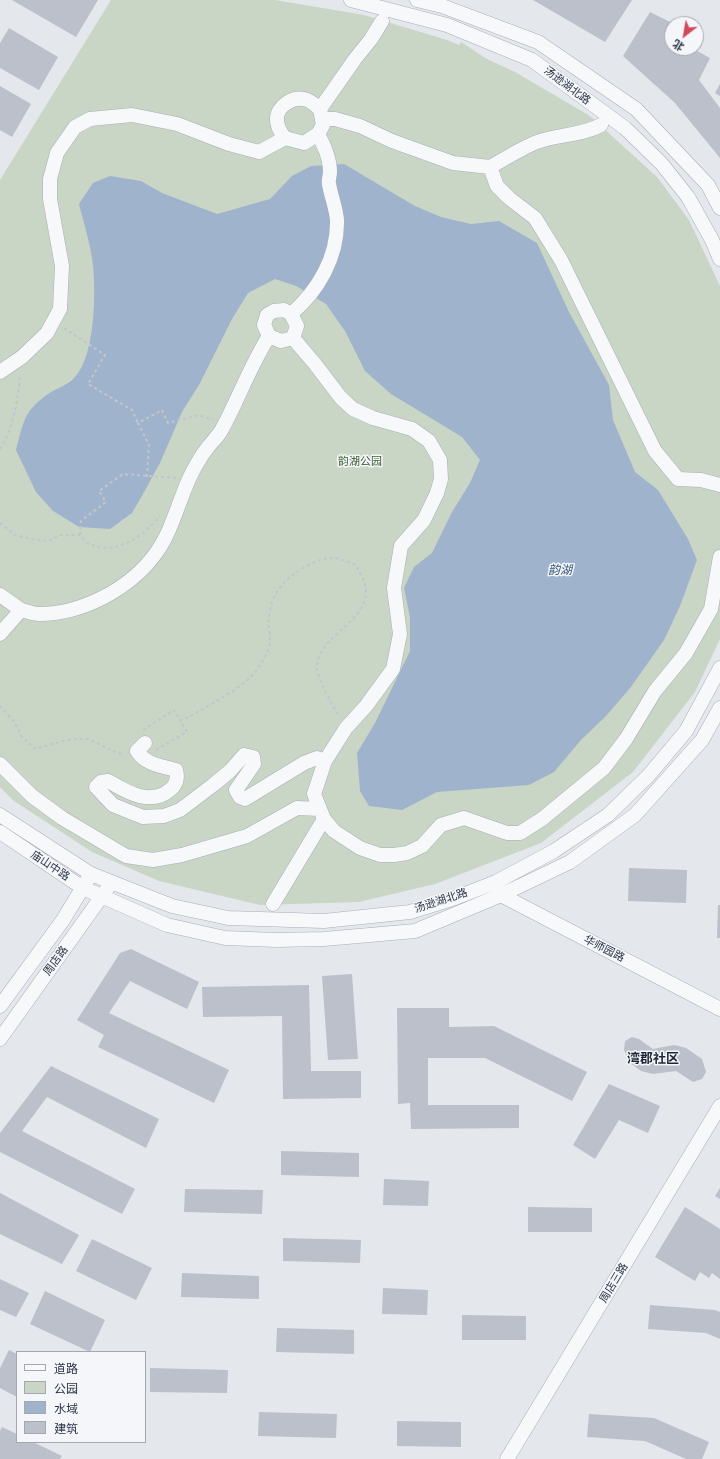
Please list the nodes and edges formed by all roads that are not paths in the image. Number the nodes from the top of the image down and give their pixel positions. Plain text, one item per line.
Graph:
1 (351, 0) edge
2 (417, 0) edge
3 (382, 21) dead end
4 (321, 114) junction
5 (601, 125) dead end
6 (318, 134) junction
7 (285, 138) junction
8 (490, 167) junction
9 (720, 208) edge
10 (720, 258) edge
11 (291, 314) junction
12 (269, 336) junction
13 (293, 338) junction
14 (0, 372) edge
15 (720, 485) edge
16 (720, 557) edge
17 (0, 596) edge
18 (21, 610) junction
19 (0, 634) edge
20 (720, 668) edge
21 (720, 708) edge
22 (145, 743) road end
23 (325, 761) junction
24 (0, 764) edge
25 (322, 814) junction
26 (0, 815) edge
27 (0, 832) edge
28 (91, 874) junction
29 (111, 882) junction
30 (496, 882) junction
31 (83, 888) junction
32 (501, 895) junction
33 (102, 898) junction
34 (273, 904) dead end
35 (0, 1006) edge
36 (720, 1009) edge
37 (0, 1038) edge
38 (720, 1106) edge
39 (507, 1459) edge

1 - 10 street, 汤逊湖北路
2 - 9 street, 汤逊湖北路
3 - 4 street
4 - 6 street
4 - 7 street
4 - 8 street
5 - 8 street
6 - 7 street
6 - 11 street
7 - 14 street
8 - 15 street
11 - 12 street
11 - 13 street
12 - 13 street
12 - 18 street
13 - 23 street
16 - 25 street
17 - 18 street
18 - 19 street
20 - 30 street, 汤逊湖北路
21 - 32 street, 汤逊湖北路
22 - 23 street
23 - 25 street
24 - 25 street
25 - 34 street
26 - 28 street, 庙山中路
27 - 31 street, 庙山中路
28 - 29 street, 汤逊湖北路
28 - 31 street
29 - 30 street, 汤逊湖北路
29 - 33 street, 周店路
30 - 32 street
31 - 33 street, 庙山中路
31 - 35 street, 周店路
32 - 33 street, 汤逊湖北路
32 - 36 street, 华师园路
33 - 37 street, 周店路
38 - 39 street, 周店三路

